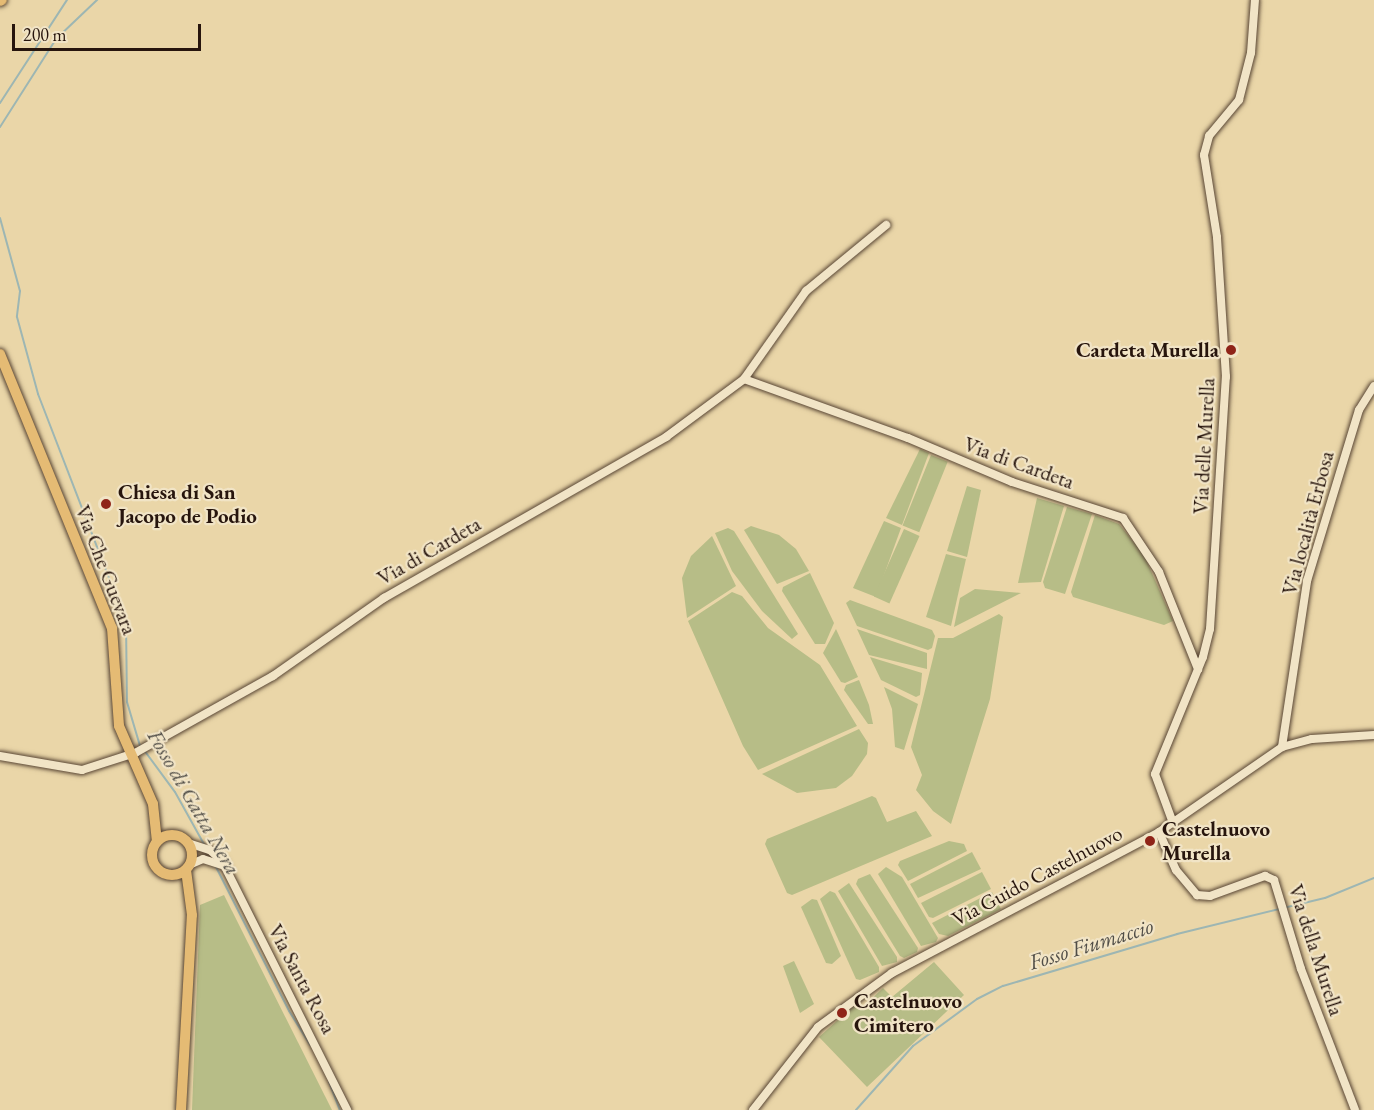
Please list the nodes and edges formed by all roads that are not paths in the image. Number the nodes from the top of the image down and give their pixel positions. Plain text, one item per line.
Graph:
1 (1255, 0) edge
2 (886, 225) dead end
3 (0, 354) edge
4 (744, 380) junction
5 (1374, 386) edge
6 (1198, 669) junction
7 (1374, 735) edge
8 (1282, 747) junction
9 (138, 751) junction
10 (0, 756) edge
11 (153, 804) junction
12 (1173, 823) junction
13 (1159, 832) junction
14 (176, 835) junction
15 (157, 841) junction
16 (188, 843) junction
17 (211, 857) junction
18 (187, 868) junction
19 (167, 875) junction
20 (189, 897) junction
21 (181, 1110) edge
22 (346, 1110) edge
23 (753, 1110) edge
24 (1355, 1110) edge

1 - 6 street, Via delle Murella
2 - 4 street, Via di Cardeta
3 - 9 main road, Via Che Guevara
4 - 6 street, Via di Cardeta
4 - 9 street, Via di Cardeta
5 - 8 street, Via località Erbosa
6 - 12 street, Via delle Murella
7 - 8 street, Via Guido Castelnuovo
8 - 12 street, Via Guido Castelnuovo
9 - 10 street, Via di Cardeta
9 - 11 main road, Via Che Guevara
11 - 14 main road, Via Che Guevara
11 - 15 main road, Via Che Guevara
12 - 13 street, Via Guido Castelnuovo
13 - 23 street, Via Guido Castelnuovo
13 - 24 street, Via della Murella
14 - 15 main road
14 - 16 main road
15 - 19 main road
16 - 17 street, Via Santa Rosa
16 - 18 main road
17 - 18 street
17 - 22 street, Via Santa Rosa
18 - 19 main road
18 - 20 main road
19 - 20 main road
20 - 21 main road

